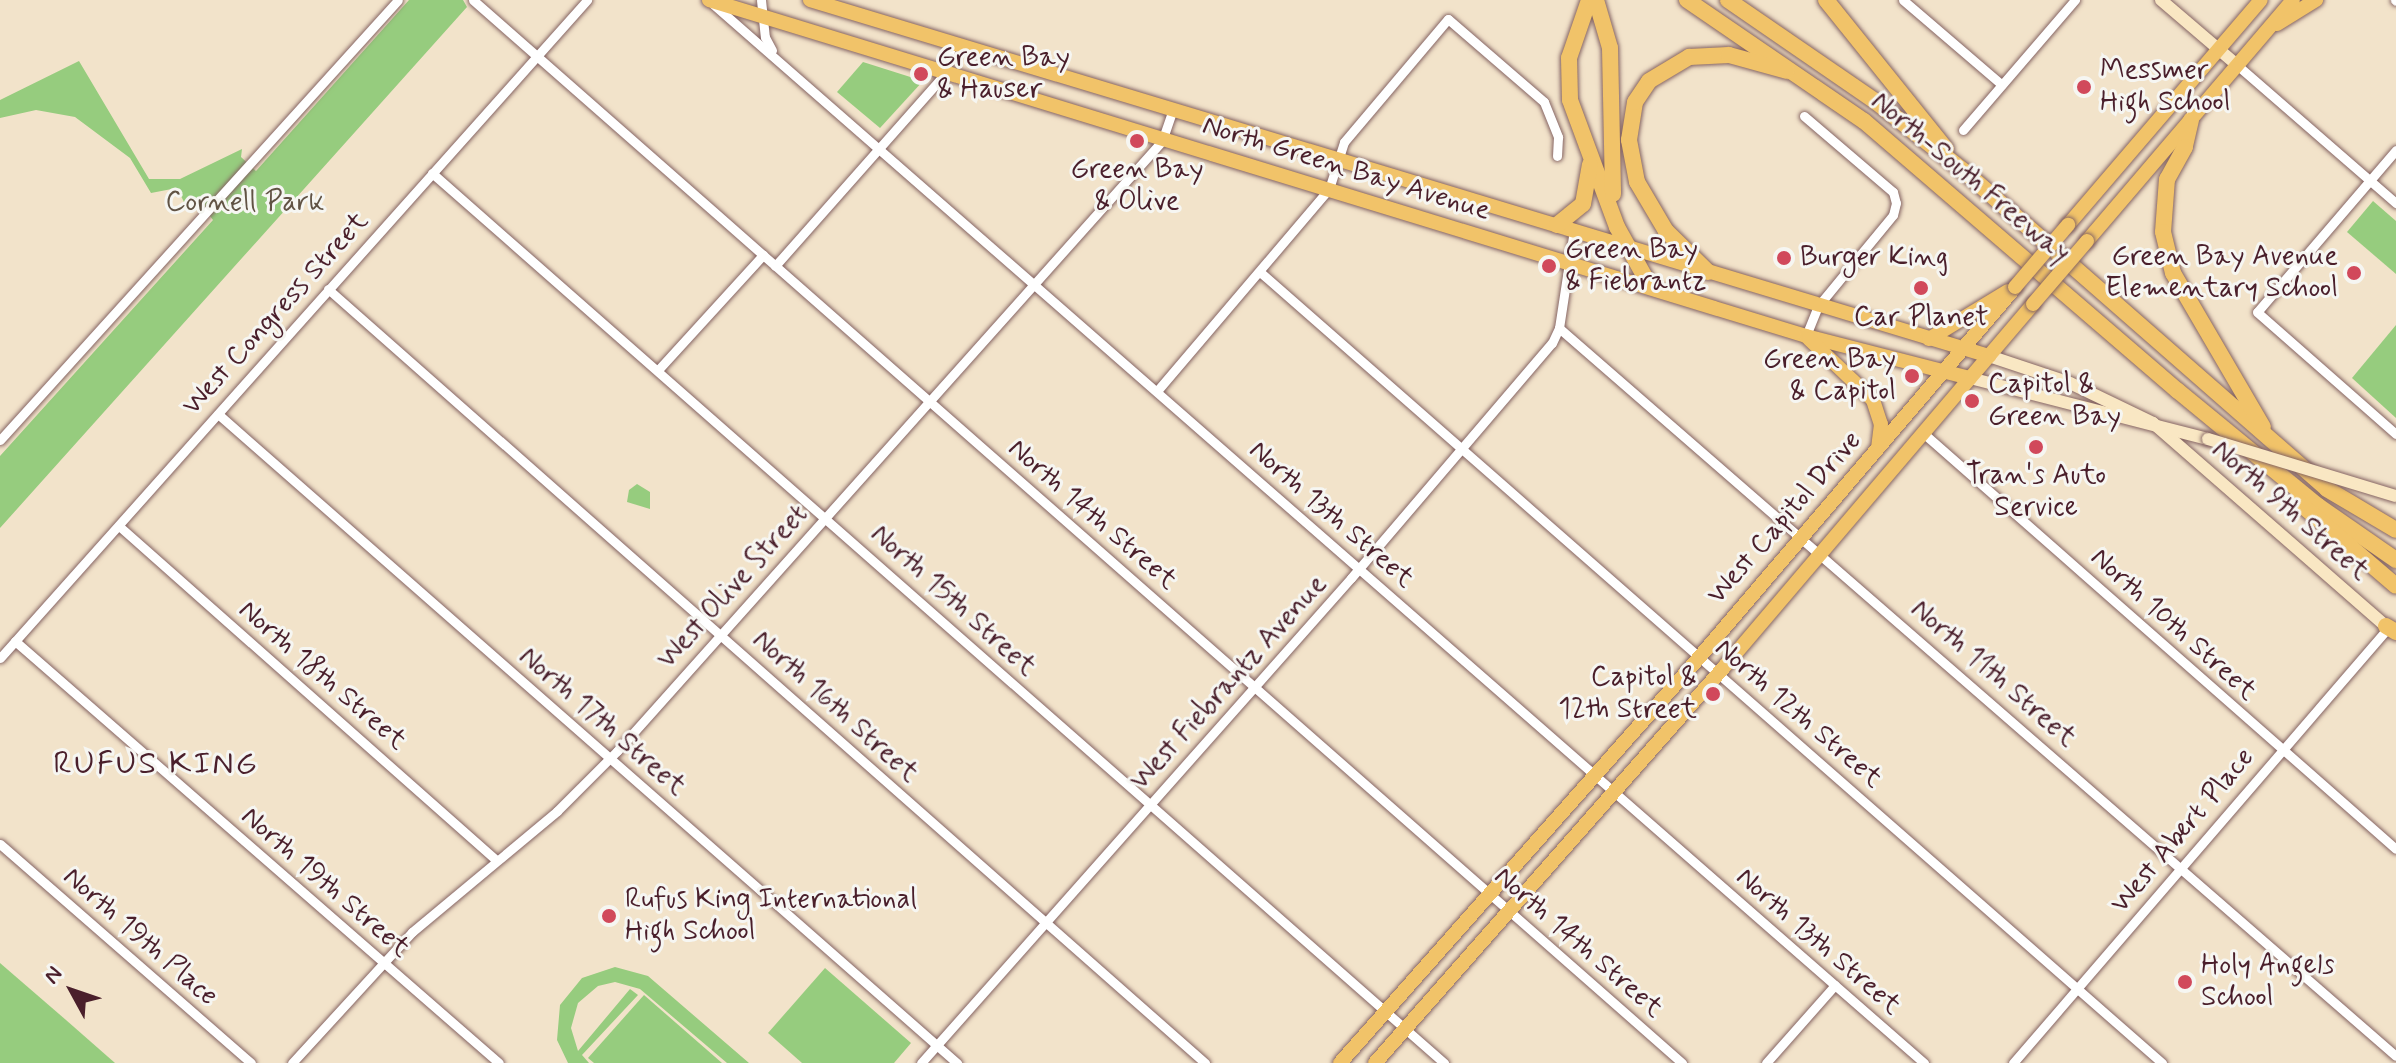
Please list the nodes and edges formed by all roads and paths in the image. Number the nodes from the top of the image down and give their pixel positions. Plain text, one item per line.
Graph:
1 (398, 0) edge
2 (473, 0) edge
3 (587, 0) edge
4 (709, 0) edge
5 (761, 0) edge
6 (810, 0) edge
7 (1589, 0) edge
8 (1596, 0) edge
9 (1687, 0) edge
10 (1728, 0) edge
11 (1826, 0) edge
12 (1903, 0) edge
13 (2075, 0) edge
14 (2161, 0) edge
15 (2261, 0) edge
16 (2293, 0) edge
17 (2316, 0) edge
18 (765, 18) junction
19 (2267, 31) junction
20 (952, 43) junction
21 (2219, 49) junction
22 (537, 57) junction
23 (779, 59) junction
24 (2237, 65) junction
25 (1800, 74) junction
26 (944, 75) junction
27 (2002, 85) junction
28 (1173, 109) junction
29 (1804, 116) dead end
30 (2191, 120) junction
31 (1963, 130) dead end
32 (1162, 141) junction
33 (881, 148) junction
34 (2396, 150) edge
35 (1589, 152) junction
36 (1557, 156) dead end
37 (1335, 158) junction
38 (1965, 172) junction
39 (432, 173) junction
40 (2370, 180) junction
41 (1329, 189) junction
42 (2396, 203) edge
43 (1557, 225) junction
44 (1574, 230) junction
45 (1627, 242) junction
46 (763, 255) junction
47 (1568, 263) junction
48 (775, 266) junction
49 (1260, 272) junction
50 (1708, 272) junction
51 (1035, 283) junction
52 (1650, 286) junction
53 (2015, 287) junction
54 (328, 289) junction
55 (1818, 306) junction
56 (1559, 328) junction
57 (1806, 336) junction
58 (1929, 339) junction
59 (1963, 349) junction
60 (1989, 356) junction
61 (658, 370) junction
62 (1945, 371) junction
63 (1970, 378) junction
64 (1157, 391) junction
65 (2178, 391) junction
66 (929, 401) junction
67 (218, 414) junction
68 (2153, 423) junction
69 (1922, 432) junction
70 (2396, 434) edge
71 (0, 440) edge
72 (2272, 442) junction
73 (1463, 448) junction
74 (1878, 450) junction
75 (2396, 496) edge
76 (825, 517) junction
77 (119, 526) junction
78 (2396, 530) edge
79 (1803, 538) junction
80 (1820, 552) junction
81 (2396, 560) edge
82 (1359, 569) junction
83 (2396, 586) edge
84 (2393, 631) edge
85 (720, 635) junction
86 (15, 641) junction
87 (0, 658) edge
88 (1699, 658) junction
89 (1718, 674) junction
90 (1255, 688) junction
91 (2280, 749) junction
92 (610, 758) junction
93 (1596, 776) junction
94 (1614, 792) junction
95 (1151, 805) junction
96 (0, 844) edge
97 (2396, 849) edge
98 (496, 860) junction
99 (2181, 869) junction
100 (1490, 896) junction
101 (1509, 913) junction
102 (1046, 923) junction
103 (382, 962) junction
104 (1835, 985) junction
105 (2078, 988) junction
106 (1386, 1012) junction
107 (1405, 1029) junction
108 (936, 1045) junction
109 (2396, 1056) edge
110 (251, 1063) edge
111 (292, 1063) edge
112 (499, 1063) edge
113 (921, 1063) edge
114 (957, 1063) edge
115 (1205, 1063) edge
116 (1340, 1063) edge
117 (1375, 1063) edge
118 (1444, 1063) edge
119 (1682, 1063) edge
120 (1766, 1063) edge
121 (1924, 1063) edge
122 (2013, 1063) edge
123 (2162, 1063) edge

1 - 71 street
2 - 22 street, North 14th Street
3 - 22 street, West Congress Street
4 - 18 main road, North Green Bay Avenue
4 - 23 street, North 13th Street
5 - 18 street
6 - 20 main road, North Green Bay Avenue
7 - 35 highway
8 - 45 highway
9 - 25 highway, North-South Freeway
10 - 38 highway, North-South Freeway
11 - 38 highway
12 - 27 street
13 - 27 street
14 - 21 main road
15 - 21 main road, West Capitol Drive
16 - 19 main road, West Capitol Drive
17 - 19 main road
18 - 23 street
18 - 26 main road, North Green Bay Avenue
19 - 24 main road, West Capitol Drive
20 - 26 street
20 - 28 main road, North Green Bay Avenue
21 - 24 main road
21 - 53 main road, West Capitol Drive, bridge
22 - 39 street, West Congress Street
22 - 46 street, North 14th Street
23 - 33 street, North 13th Street
24 - 30 main road, West Capitol Drive
24 - 40 street
25 - 50 highway
25 - 65 highway, North-South Freeway
26 - 32 main road, North Green Bay Avenue
26 - 33 street
27 - 31 street
28 - 32 street, West Olive Street
28 - 37 main road, North Green Bay Avenue
29 - 55 street
30 - 60 main road, West Capitol Drive, bridge
30 - 72 highway
32 - 41 main road, North Green Bay Avenue
32 - 51 street, West Olive Street
33 - 48 street
33 - 51 street, North 13th Street
34 - 40 street
35 - 43 highway
35 - 45 highway
36 - 37 street
37 - 41 street
37 - 43 main road, North Green Bay Avenue
38 - 72 highway, North-South Freeway
39 - 54 street, West Congress Street
39 - 61 street, North 15th Street
40 - 42 street
40 - 70 street
41 - 47 main road, North Green Bay Avenue
41 - 49 street
43 - 44 main road, North Green Bay Avenue
44 - 45 main road, North Green Bay Avenue
44 - 47 street
45 - 50 main road, North Green Bay Avenue
45 - 52 highway
46 - 48 street, North 14th Street
46 - 61 street
47 - 52 main road, North Green Bay Avenue
47 - 56 street
48 - 66 street, North 14th Street
49 - 64 street
49 - 73 street, North 12th Street
50 - 55 main road, North Green Bay Avenue
51 - 64 street, North 13th Street
51 - 66 street, West Olive Street
52 - 57 main road, North Green Bay Avenue
53 - 58 main road
53 - 59 main road, West Capitol Drive
54 - 67 street, West Congress Street
54 - 85 street, North 16th Street
55 - 57 street
55 - 58 main road, North Green Bay Avenue
56 - 73 street, West Fiebrantz Avenue
56 - 79 street, North 11th Street
57 - 62 main road, North Green Bay Avenue
57 - 74 main road
58 - 59 main road, North Green Bay Avenue
59 - 60 main road, North Green Bay Avenue
59 - 62 main road, West Capitol Drive
60 - 63 main road, West Capitol Drive
60 - 68 main road
61 - 76 street, North 15th Street
62 - 63 main road, North Green Bay Avenue
62 - 74 main road, West Capitol Drive
63 - 68 main road
63 - 69 main road, West Capitol Drive
64 - 82 street, North 13th Street
65 - 81 highway, North-South Freeway
65 - 83 highway
66 - 76 street, West Olive Street
66 - 90 street, North 14th Street
67 - 77 street, West Congress Street
67 - 92 street, North 17th Street
68 - 75 main road, bridge
68 - 84 main road, North 9th Street
69 - 80 main road, West Capitol Drive
69 - 91 street, North 10th Street
72 - 78 highway, North-South Freeway
73 - 82 street, West Fiebrantz Avenue
73 - 88 street, North 12th Street
74 - 79 main road, West Capitol Drive
76 - 85 street, West Olive Street
76 - 95 street, North 15th Street
77 - 86 street, West Congress Street
77 - 98 street, North 18th Street
79 - 80 street, North 11th Street
79 - 88 main road, West Capitol Drive
80 - 89 main road, West Capitol Drive
80 - 99 street, North 11th Street
82 - 90 street, West Fiebrantz Avenue
82 - 93 street, North 13th Street
84 - 91 street, West Abert Place
85 - 92 street, West Olive Street
85 - 102 street, North 16th Street
86 - 87 street, West Congress Street
86 - 103 street, North 19th Street
88 - 89 street, North 12th Street
88 - 93 main road, West Capitol Drive
89 - 94 main road, West Capitol Drive
89 - 105 street, North 12th Street
90 - 95 street, West Fiebrantz Avenue
90 - 100 street, North 14th Street
91 - 97 street, North 10th Street
91 - 99 street, West Abert Place
92 - 98 street, West Olive Street
92 - 108 street, North 17th Street
93 - 94 street, North 13th Street
93 - 100 main road, West Capitol Drive
94 - 101 main road, West Capitol Drive
94 - 104 street, North 13th Street
95 - 102 street, West Fiebrantz Avenue
95 - 106 street, North 15th Street
96 - 110 street, North 19th Place
98 - 103 street, West Olive Street
99 - 105 street, West Abert Place
99 - 109 street, North 11th Street
100 - 101 street, North 14th Street
100 - 106 main road, West Capitol Drive
101 - 107 main road, West Capitol Drive
101 - 119 street, North 14th Street
102 - 108 street, West Fiebrantz Avenue
102 - 115 street, North 16th Street
103 - 111 street, West Olive Street
103 - 112 street, North 19th Street
104 - 120 street
104 - 121 street, North 13th Street
105 - 122 street, West Abert Place
105 - 123 street, North 12th Street
106 - 107 street, North 15th Street
106 - 116 main road, West Capitol Drive
107 - 117 main road, West Capitol Drive
107 - 118 street, North 15th Street
108 - 113 street, West Fiebrantz Avenue
108 - 114 street, North 17th Street

